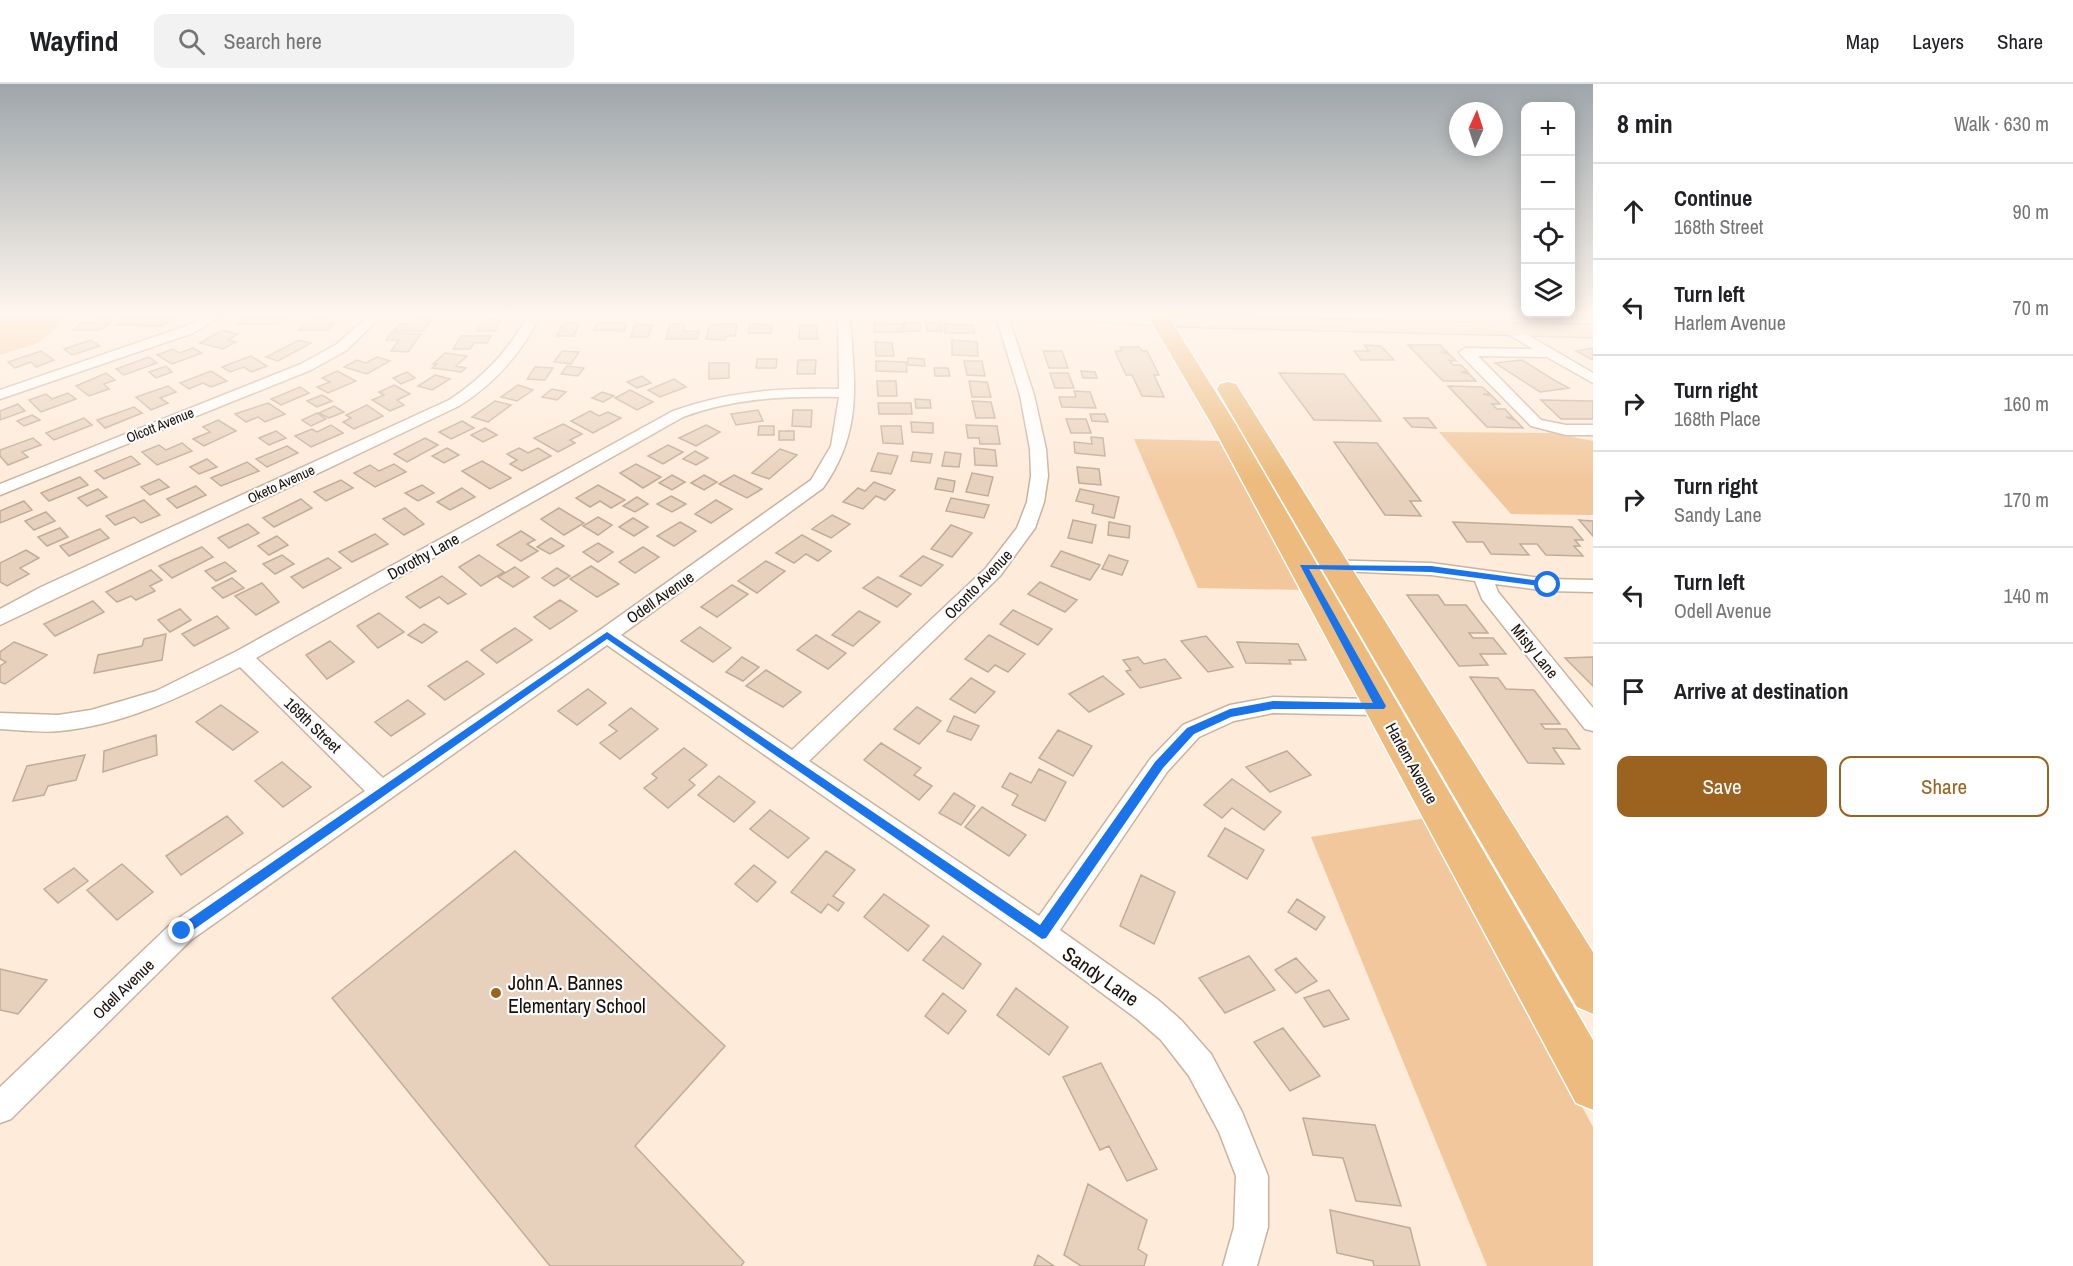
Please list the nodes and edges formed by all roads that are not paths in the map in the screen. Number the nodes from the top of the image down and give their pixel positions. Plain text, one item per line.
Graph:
1 (69, 371) edge
2 (296, 371) edge
3 (495, 371) edge
4 (845, 371) edge
5 (1018, 371) edge
6 (1204, 371) edge
7 (1485, 371) edge
8 (1579, 371) edge
9 (1593, 379) edge
10 (845, 393) junction
11 (0, 395) edge
12 (1593, 430) edge
13 (0, 490) edge
14 (1320, 566) junction
15 (1483, 576) junction
16 (1593, 586) edge
17 (0, 618) edge
18 (607, 635) junction
19 (242, 657) junction
20 (1381, 706) junction
21 (1422, 708) junction
22 (0, 721) edge
23 (1593, 723) edge
24 (793, 763) junction
25 (383, 792) junction
26 (1042, 933) junction
27 (1593, 992) edge
28 (1593, 1086) edge
29 (0, 1108) edge
30 (1240, 1266) edge

1 - 11 street
2 - 13 street, Olcott Avenue
3 - 17 street, Oketo Avenue
4 - 10 street, Odell Avenue
5 - 24 street, Oconto Avenue
6 - 14 main road, Harlem Avenue
7 - 12 street
8 - 9 street
10 - 18 street, Odell Avenue
10 - 19 street, Dorothy Lane
14 - 15 street
14 - 20 main road, Harlem Avenue
14 - 21 main road, Harlem Avenue
15 - 16 street
15 - 23 street, Misty Lane
18 - 24 street, Sandy Lane
18 - 25 street, Odell Avenue
19 - 22 street, Dorothy Lane
19 - 25 street, 169th Street
20 - 21 street
20 - 26 street
20 - 28 main road, Harlem Avenue
21 - 27 main road, Harlem Avenue
24 - 26 street, Sandy Lane
25 - 29 street, Odell Avenue
26 - 30 street, Sandy Lane

